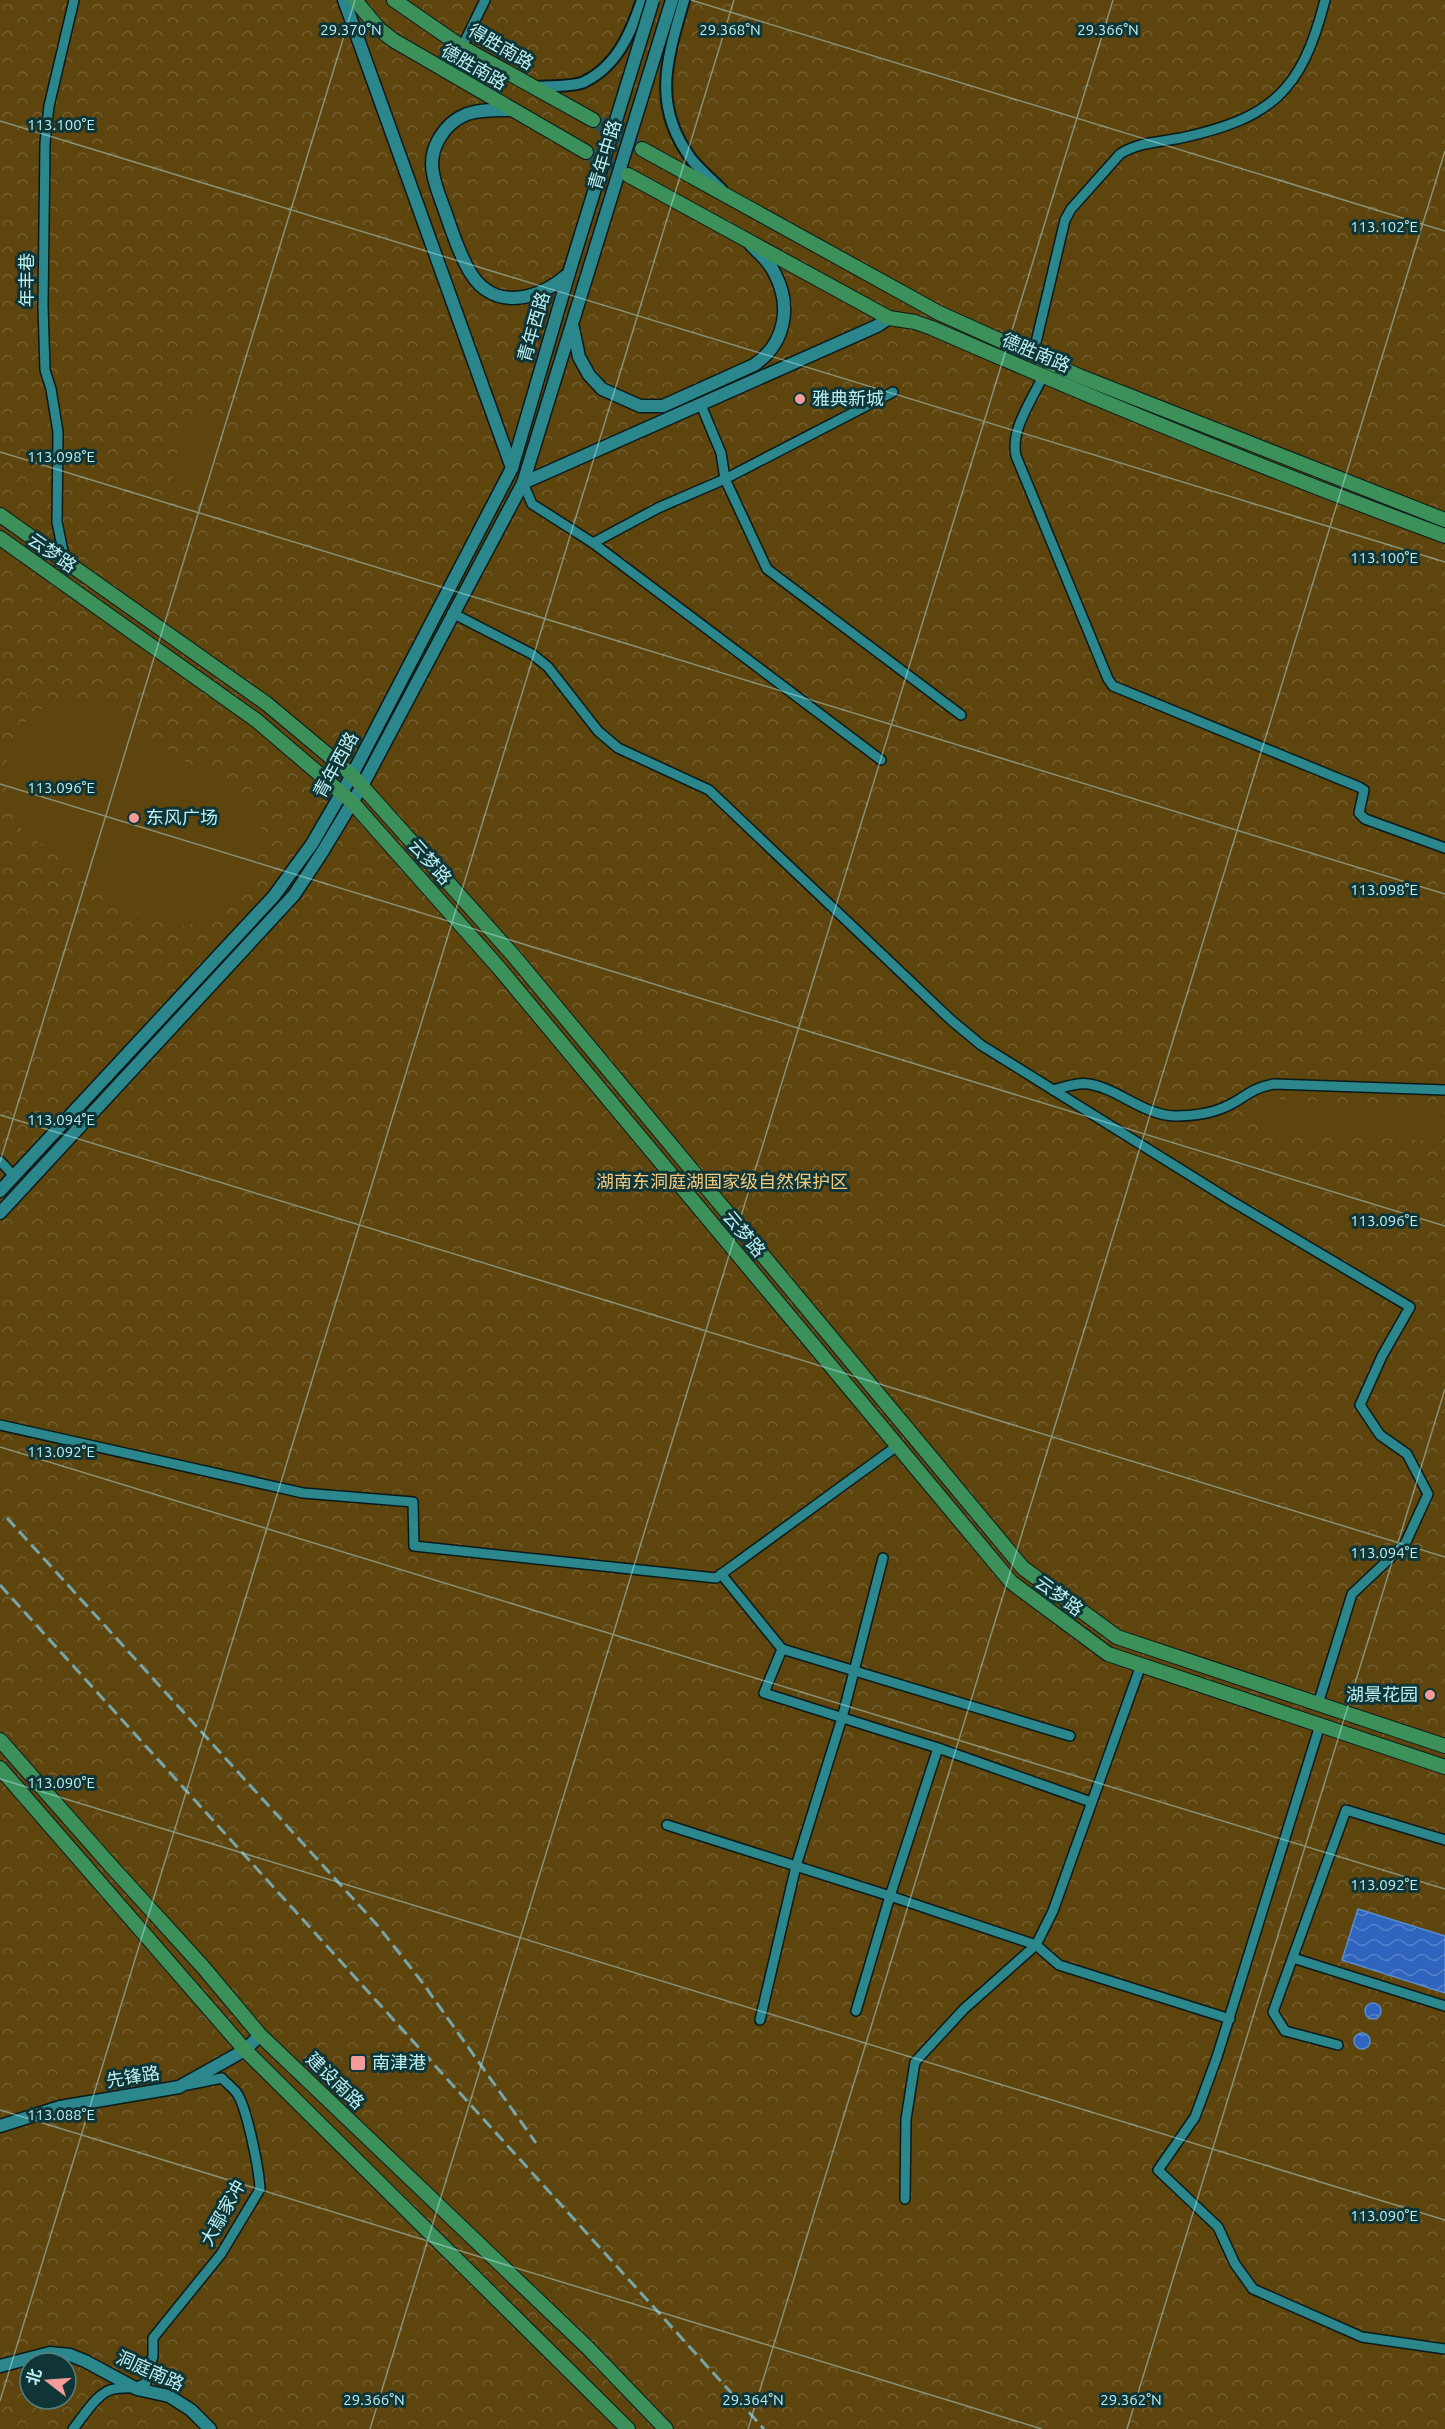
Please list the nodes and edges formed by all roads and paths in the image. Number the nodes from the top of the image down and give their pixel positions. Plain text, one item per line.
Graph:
1 (74, 0) edge
2 (344, 0) edge
3 (355, 0) edge
4 (394, 0) edge
5 (485, 0) edge
6 (642, 0) edge
7 (653, 0) edge
8 (672, 0) edge
9 (684, 0) edge
10 (1325, 0) edge
11 (462, 47) junction
12 (533, 87) junction
13 (513, 110) junction
14 (593, 120) tunnel mouth
15 (642, 149) tunnel mouth
16 (586, 152) tunnel mouth
17 (628, 176) tunnel mouth
18 (733, 201) junction
19 (741, 236) junction
20 (569, 273) junction
21 (889, 318) junction
22 (572, 321) junction
23 (1033, 355) junction
24 (1043, 376) junction
25 (893, 392) dead end
26 (701, 405) junction
27 (512, 468) junction
28 (725, 479) junction
29 (523, 483) junction
30 (0, 515) edge
31 (1445, 520) edge
32 (1445, 536) edge
33 (0, 538) edge
34 (592, 543) junction
35 (65, 561) junction
36 (452, 613) junction
37 (961, 715) dead end
38 (881, 760) dead end
39 (352, 775) junction
40 (362, 786) junction
41 (347, 797) junction
42 (1445, 848) edge
43 (1053, 1090) junction
44 (1445, 1090) edge
45 (0, 1161) edge
46 (14, 1176) junction
47 (0, 1191) edge
48 (0, 1213) edge
49 (0, 1425) edge
50 (897, 1446) junction
51 (883, 1558) dead end
52 (721, 1574) junction
53 (782, 1649) junction
54 (1141, 1665) junction
55 (853, 1671) junction
56 (1318, 1704) junction
57 (842, 1718) junction
58 (1320, 1725) junction
59 (1070, 1736) dead end
60 (0, 1740) edge
61 (1445, 1746) edge
62 (938, 1748) junction
63 (1445, 1767) edge
64 (0, 1768) edge
65 (1091, 1802) junction
66 (667, 1825) dead end
67 (1445, 1840) edge
68 (796, 1866) junction
69 (890, 1896) junction
70 (1036, 1945) junction
71 (1293, 1958) junction
72 (1445, 2006) edge
73 (856, 2011) dead end
74 (1230, 2019) junction
75 (760, 2020) dead end
76 (260, 2035) junction
77 (1338, 2045) dead end
78 (245, 2049) junction
79 (179, 2087) junction
80 (0, 2126) edge
81 (905, 2199) dead end
82 (1445, 2349) edge
83 (0, 2366) edge
84 (137, 2389) junction
85 (74, 2429) edge
86 (210, 2429) edge
87 (628, 2429) edge
88 (666, 2429) edge

1 - 35 street, 年丰巷
2 - 27 main road
3 - 13 main road, 德胜南路
4 - 11 main road, 得胜南路
5 - 11 street
6 - 12 street
7 - 20 main road, 青年中路, bridge
8 - 22 main road, 青年中路
9 - 18 street
10 - 23 street
11 - 12 main road, 得胜南路
12 - 14 main road, 得胜南路
13 - 16 main road, 德胜南路
13 - 20 main road
15 - 18 main road, 德胜南路
17 - 19 main road, 德胜南路
18 - 23 main road, 德胜南路
19 - 21 main road, 德胜南路
19 - 22 main road
20 - 27 main road, 青年西路
21 - 24 main road, 德胜南路
21 - 26 main road
22 - 29 main road, 青年西路
23 - 31 main road, 德胜南路
24 - 32 main road, 德胜南路
24 - 42 street
25 - 28 street
26 - 28 street
26 - 29 main road
27 - 39 main road, 青年西路
28 - 34 street
28 - 37 street
29 - 34 street
29 - 36 main road, 青年西路
30 - 35 main road
33 - 41 main road, 云梦路
34 - 38 street
35 - 39 main road
36 - 40 main road, 青年西路
36 - 43 street
39 - 40 main road
39 - 41 main road, 青年西路
40 - 41 main road, 青年西路
40 - 56 main road
41 - 46 main road, 青年西路
41 - 48 main road, 青年西路
41 - 50 main road, 云梦路
43 - 44 street
43 - 56 street
45 - 46 street
46 - 47 main road, 青年西路
49 - 52 street
50 - 52 street
50 - 54 main road, 云梦路
51 - 55 street
52 - 53 street
53 - 55 street
53 - 57 street
54 - 58 main road, 云梦路
54 - 65 street
55 - 57 street
55 - 59 street
56 - 61 main road
57 - 62 street
57 - 68 street
58 - 63 main road, 云梦路
58 - 74 street
60 - 76 main road, 建设南路
62 - 65 street
62 - 69 street
64 - 78 main road
65 - 70 street
66 - 68 street
67 - 71 street
68 - 69 street
68 - 75 street
69 - 70 street
69 - 73 street
70 - 74 street
70 - 81 street
71 - 72 street
71 - 77 street
74 - 82 street
76 - 78 main road, 先锋路
76 - 88 main road, 建设南路
78 - 79 main road, 先锋路
78 - 87 main road
79 - 80 main road, 先锋路
79 - 84 street, 大鄢家冲
83 - 84 main road, 洞庭南路
84 - 85 street
84 - 86 main road, 洞庭南路

